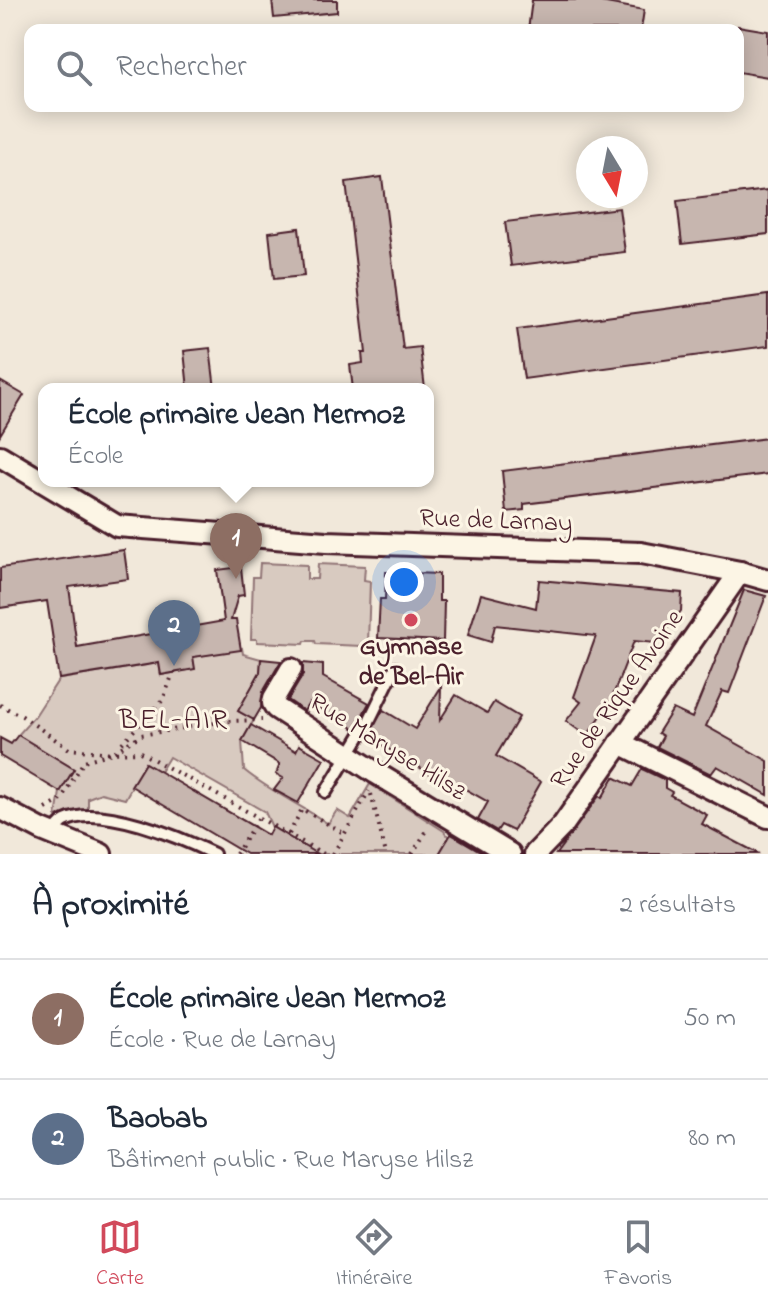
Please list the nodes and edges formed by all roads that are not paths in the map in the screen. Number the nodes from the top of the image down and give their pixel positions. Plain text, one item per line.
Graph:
1 (0, 456) edge
2 (38, 479) edge
3 (52, 487) edge
4 (740, 572) junction
5 (768, 580) edge
6 (395, 668) dead end
7 (291, 669) dead end
8 (620, 743) junction
9 (348, 755) junction
10 (326, 792) dead end
11 (0, 808) edge
12 (768, 817) edge
13 (52, 834) junction
14 (101, 854) edge
15 (214, 854) edge
16 (510, 854) edge
17 (535, 854) edge

1 - 2 street, Rue de Larnay
3 - 4 street, Rue de Larnay
4 - 5 street, Rue de Larnay
4 - 8 street, Rue de Rique Avoine
6 - 9 lane
7 - 9 street, Rue Maryse Hilsz
8 - 12 street
8 - 17 street, Rue de Rique Avoine
9 - 10 lane
9 - 16 street, Rue Maryse Hilsz
11 - 13 street
13 - 14 street
13 - 15 lane

